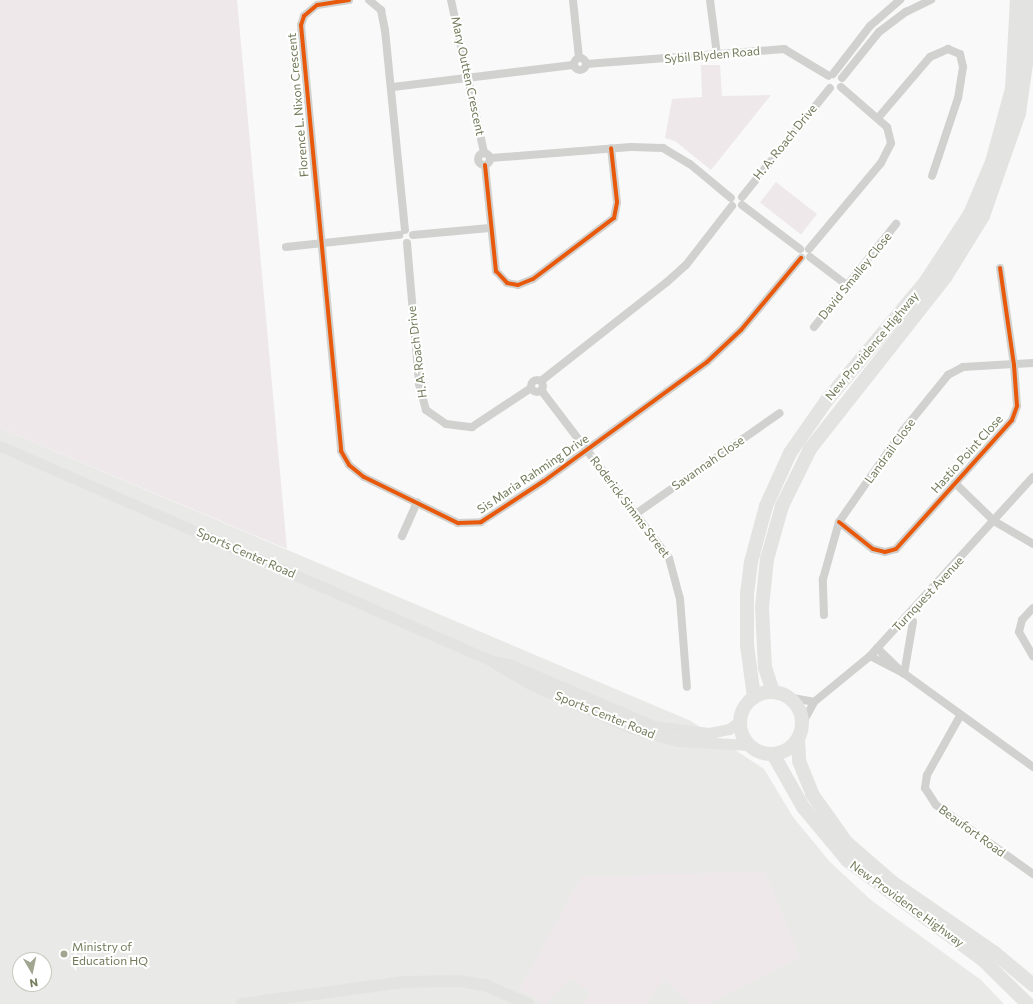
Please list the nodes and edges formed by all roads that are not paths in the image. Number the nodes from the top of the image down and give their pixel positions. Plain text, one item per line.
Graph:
1 (349, 0) edge
2 (369, 0) edge
3 (451, 0) edge
4 (573, 0) edge
5 (710, 0) edge
6 (900, 0) edge
7 (931, 0) edge
8 (1017, 0) edge
9 (1028, 0) edge
10 (717, 55) junction
11 (579, 58) junction
12 (586, 64) junction
13 (573, 65) junction
14 (831, 75) junction
15 (468, 77) junction
16 (842, 78) junction
17 (393, 87) junction
18 (841, 87) junction
19 (830, 88) junction
20 (878, 118) junction
21 (611, 148) junction
22 (484, 153) junction
23 (491, 158) junction
24 (485, 165) junction
25 (932, 176) dead end
26 (742, 201) junction
27 (732, 202) junction
28 (896, 224) dead end
29 (490, 228) junction
30 (402, 233) junction
31 (413, 235) junction
32 (322, 243) junction
33 (407, 243) junction
34 (286, 247) dead end
35 (800, 249) junction
36 (809, 253) junction
37 (801, 258) junction
38 (1000, 268) dead end
39 (848, 286) junction
40 (814, 327) dead end
41 (1033, 363) edge
42 (1014, 364) junction
43 (541, 381) junction
44 (531, 388) junction
45 (541, 390) junction
46 (780, 413) dead end
47 (0, 446) edge
48 (587, 450) junction
49 (1033, 478) edge
50 (955, 483) junction
51 (417, 502) junction
52 (637, 513) junction
53 (994, 521) junction
54 (839, 522) junction
55 (402, 536) dead end
56 (1033, 544) edge
57 (1033, 608) edge
58 (824, 615) dead end
59 (913, 622) dead end
60 (877, 648) junction
61 (870, 656) junction
62 (1033, 656) edge
63 (492, 661) junction
64 (903, 673) junction
65 (687, 687) dead end
66 (773, 692) junction
67 (754, 697) junction
68 (787, 697) junction
69 (814, 702) junction
70 (960, 716) junction
71 (740, 721) junction
72 (802, 724) junction
73 (798, 739) junction
74 (750, 745) junction
75 (773, 754) junction
76 (1033, 767) edge
77 (1033, 874) edge
78 (1033, 985) edge
79 (242, 1004) edge
80 (528, 1004) edge
81 (1028, 1004) edge

1 - 32 street, Florence L. Nixon Crescent
2 - 17 street
3 - 15 street, Mary Outten Crescent
4 - 11 street
5 - 10 street
6 - 14 street
7 - 16 street
8 - 67 highway, New Providence Highway
9 - 66 highway, New Providence Highway
10 - 12 street, Sybil Blyden Road
10 - 14 street, Sybil Blyden Road
11 - 12 street
11 - 13 street
12 - 13 street, Sybil Blyden Road
13 - 15 street, Sybil Blyden Road
14 - 16 street, Sybil Blyden Road
14 - 19 street
15 - 17 street, Sybil Blyden Road
15 - 22 street, Mary Outten Crescent
16 - 18 street
17 - 30 street
18 - 19 street
18 - 20 street
19 - 26 street, H. A. Roach Drive
20 - 25 street
20 - 36 street
21 - 23 street
21 - 27 street
21 - 29 street
22 - 23 street
22 - 24 street, Mary Outten Crescent
23 - 24 street
24 - 29 street
26 - 27 street
26 - 35 street
27 - 43 street
28 - 39 street, David Smalley Close
29 - 31 street
30 - 31 street
30 - 32 street
30 - 33 street
31 - 33 street
32 - 34 street
32 - 51 street, Sis Maria Rahming Drive
33 - 44 street, H. A. Roach Drive
35 - 36 street
35 - 37 street
36 - 37 street
36 - 39 street
37 - 48 street, Sis Maria Rahming Drive
38 - 42 street, Hastio Point Close
39 - 40 street, David Smalley Close
41 - 42 street, Landrail Close
42 - 50 street, Hastio Point Close
42 - 54 street, Landrail Close
43 - 44 street, H. A. Roach Drive
43 - 45 street
44 - 45 street
45 - 48 street, Roderick Simms Street
46 - 52 street, Savannah Close
47 - 63 main road, Sports Center Road
48 - 51 street, Sis Maria Rahming Drive
48 - 52 street, Roderick Simms Street
49 - 53 street, Turnquest Avenue
50 - 53 street
50 - 54 street, Hastio Point Close
51 - 55 street
52 - 65 street, Roderick Simms Street
53 - 56 street
53 - 60 street, Turnquest Avenue
54 - 58 street, Landrail Close
57 - 62 street
59 - 64 street
60 - 61 street, Turnquest Avenue
60 - 64 street
61 - 64 street
61 - 69 street, Turnquest Avenue
63 - 71 main road, Sports Center Road
63 - 74 main road, Sports Center Road
64 - 70 street
66 - 67 highway
66 - 68 highway
67 - 71 highway
68 - 69 street
68 - 72 highway
69 - 72 street
70 - 76 street
70 - 77 street, Beaufort Road
71 - 74 highway
72 - 73 highway
73 - 75 highway
73 - 78 highway, New Providence Highway
74 - 75 highway
75 - 81 highway, New Providence Highway
79 - 80 main road

